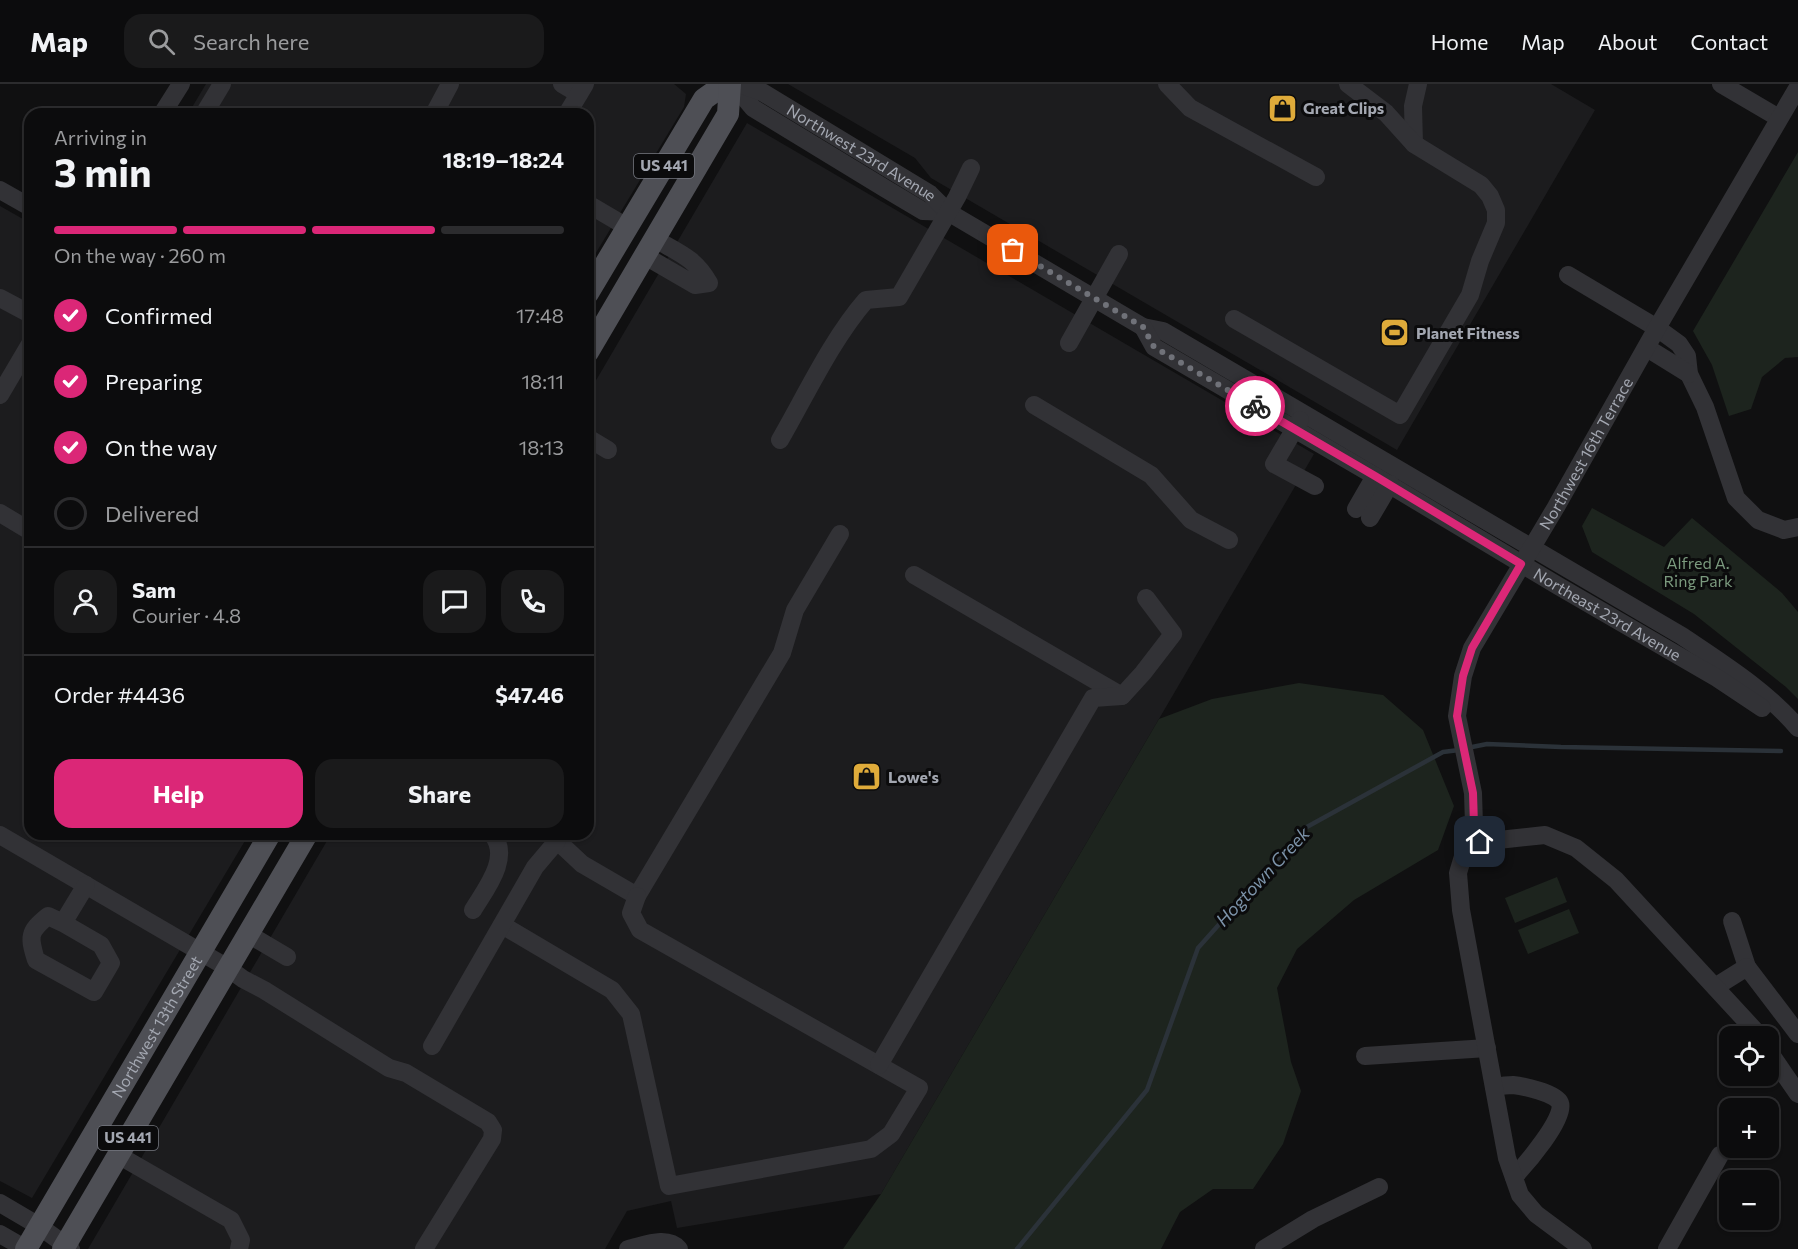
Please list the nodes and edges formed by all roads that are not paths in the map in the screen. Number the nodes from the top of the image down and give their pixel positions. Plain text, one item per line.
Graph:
1 (180, 84) edge
2 (222, 84) edge
3 (450, 84) edge
4 (562, 84) edge
5 (729, 84) edge
6 (739, 84) edge
7 (1167, 84) edge
8 (1348, 84) edge
9 (1418, 84) edge
10 (1721, 84) edge
11 (1798, 87) edge
12 (582, 89) edge
13 (166, 108) edge
14 (208, 108) edge
15 (437, 108) edge
16 (571, 108) edge
17 (1779, 118) junction
18 (1414, 144) junction
19 (971, 168) dead end
20 (1316, 177) dead end
21 (886, 189) joint
22 (0, 190) edge
23 (24, 204) edge
24 (594, 208) edge
25 (948, 212) junction
26 (627, 227) junction
27 (1119, 254) dead end
28 (1568, 275) dead end
29 (594, 283) edge
30 (0, 298) edge
31 (1095, 298) junction
32 (24, 311) edge
33 (1234, 320) dead end
34 (1657, 328) junction
35 (594, 342) edge
36 (1069, 343) dead end
37 (1647, 348) junction
38 (24, 355) edge
39 (1689, 374) junction
40 (0, 395) edge
41 (1034, 405) dead end
42 (1299, 421) junction
43 (780, 440) dead end
44 (594, 442) edge
45 (608, 450) dead end
46 (1382, 480) junction
47 (1315, 486) dead end
48 (0, 513) edge
49 (1363, 514) dead end
50 (24, 527) edge
51 (1798, 527) edge
52 (840, 534) dead end
53 (1229, 540) dead end
54 (1531, 548) junction
55 (1521, 564) junction
56 (914, 575) dead end
57 (1146, 598) dead end
58 (1122, 696) junction
59 (1798, 728) edge
60 (1798, 733) edge
61 (0, 835) edge
62 (266, 840) edge
63 (303, 840) edge
64 (496, 840) edge
65 (551, 840) edge
66 (556, 840) edge
67 (1480, 842) junction
68 (86, 885) junction
69 (637, 896) junction
70 (473, 910) dead end
71 (1732, 921) dead end
72 (63, 923) junction
73 (502, 926) junction
74 (248, 934) junction
75 (201, 952) junction
76 (287, 957) dead end
77 (1747, 967) junction
78 (228, 968) junction
79 (1715, 987) junction
80 (1751, 1026) edge
81 (1798, 1034) edge
82 (432, 1046) dead end
83 (1486, 1048) junction
84 (1365, 1056) dead end
85 (879, 1065) junction
86 (1779, 1066) edge
87 (1494, 1087) junction
88 (1798, 1094) edge
89 (118, 1155) junction
90 (1719, 1157) edge
91 (1514, 1177) junction
92 (1379, 1187) dead end
93 (0, 1203) edge
94 (39, 1227) junction
95 (0, 1234) edge
96 (66, 1248) edge
97 (26, 1249) edge
98 (239, 1249) edge
99 (424, 1249) edge
100 (628, 1249) edge
101 (679, 1249) edge
102 (1264, 1249) edge
103 (1583, 1249) edge
104 (1667, 1249) edge

1 - 13 street
2 - 14 street
3 - 15 street
4 - 12 street
5 - 21 street, Northwest 23rd Avenue
5 - 26 main road, US 441
5 - 35 main road, US 441
6 - 25 street, Northwest 23rd Avenue
7 - 20 street
8 - 18 street
9 - 18 street
10 - 17 street
11 - 17 street, Northwest 16th Terrace
12 - 16 street
17 - 34 street, Northwest 16th Terrace
18 - 33 street
19 - 25 street
21 - 25 street, Northeast 23rd Avenue
22 - 23 street
24 - 26 street
25 - 31 street, Northeast 23rd Avenue
25 - 43 street
26 - 29 main road, US 441
27 - 31 street
28 - 34 street
30 - 32 street
31 - 36 street
31 - 42 street, Northeast 23rd Avenue
34 - 37 street, Northwest 16th Terrace
34 - 39 street
37 - 39 street
37 - 54 street, Northwest 16th Terrace
38 - 40 street
39 - 51 street
41 - 53 street
42 - 46 street, Northeast 23rd Avenue
42 - 47 street
42 - 54 street, Northeast 23rd Avenue
44 - 45 street
46 - 49 street
46 - 55 street, Northeast 23rd Avenue
48 - 50 street
52 - 69 street
54 - 55 street, Northwest 16th Terrace
54 - 59 street, Northeast 23rd Avenue
55 - 60 street, Northeast 23rd Avenue
55 - 67 street, Northwest 16th Terrace
56 - 58 street
57 - 58 street
58 - 85 street
61 - 68 street
62 - 75 main road, Northwest 13th Street / US 441
63 - 74 main road, Northwest 13th Street / US 441
64 - 70 street
65 - 73 street
66 - 69 street
67 - 79 street
67 - 83 street
68 - 72 street
68 - 75 street
69 - 85 street
71 - 77 street
72 - 72 street
73 - 82 street
73 - 85 street
74 - 76 street
74 - 78 main road, Northwest 13th Street / US 441
75 - 78 street
75 - 94 main road, Northwest 13th Street / US 441
77 - 79 street
77 - 81 street
78 - 89 main road, Northwest 13th Street / US 441
78 - 99 street
79 - 80 street
83 - 84 street
83 - 87 street
86 - 88 street
87 - 91 street
87 - 91 street
89 - 96 main road, Northwest 13th Street / US 441
89 - 98 street
90 - 104 street
91 - 103 street
92 - 102 street
93 - 94 street
94 - 96 street
94 - 97 main road, Northwest 13th Street / US 441
95 - 97 street
100 - 101 street

